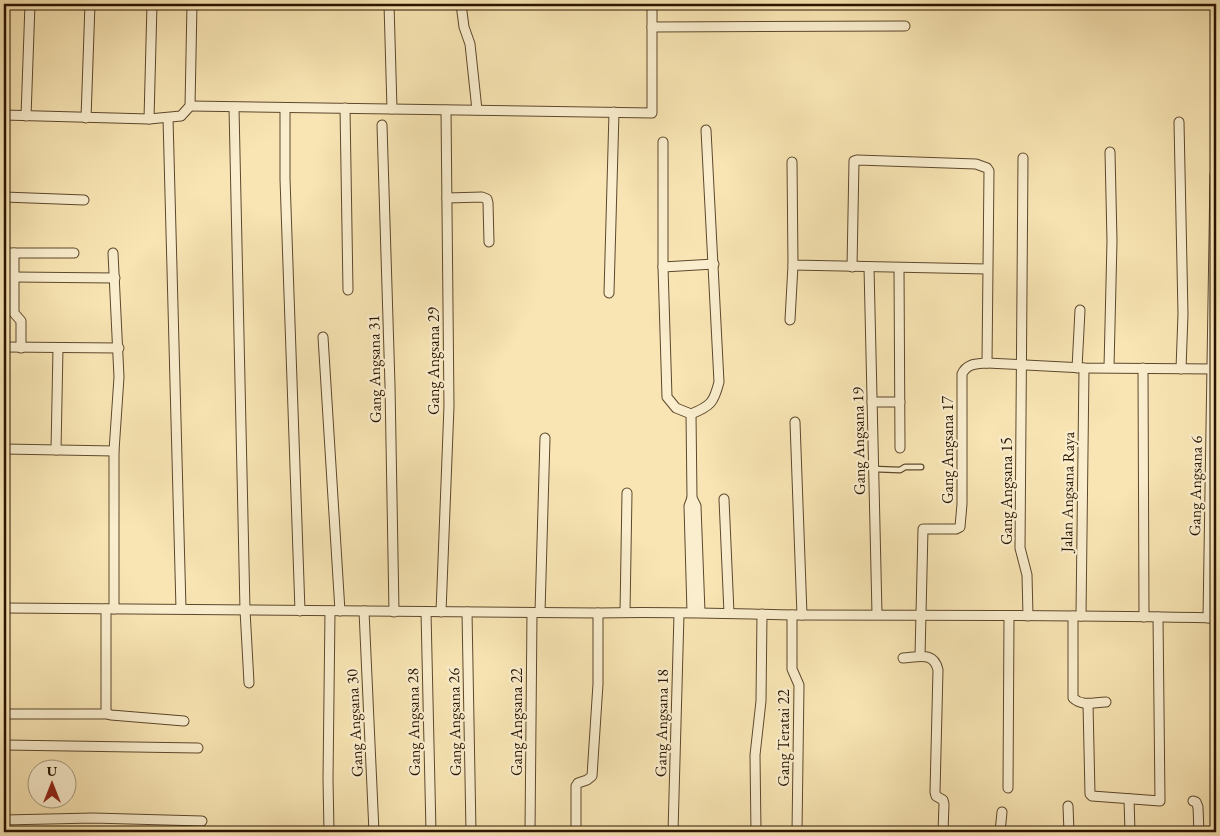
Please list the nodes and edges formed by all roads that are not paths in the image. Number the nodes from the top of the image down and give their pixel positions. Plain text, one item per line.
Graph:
1 (30, 4) edge
2 (90, 4) edge
3 (152, 4) edge
4 (192, 4) edge
5 (389, 4) edge
6 (461, 4) edge
7 (652, 4) edge
8 (905, 26) dead end
9 (652, 27) junction
10 (190, 106) junction
11 (234, 108) junction
12 (285, 108) junction
13 (345, 108) junction
14 (392, 109) junction
15 (446, 110) junction
16 (477, 110) junction
17 (614, 112) junction
18 (4, 115) edge
19 (26, 116) junction
20 (86, 118) junction
21 (168, 118) junction
22 (149, 119) junction
23 (1179, 122) dead end
24 (382, 125) dead end
25 (706, 130) dead end
26 (663, 142) dead end
27 (1110, 152) dead end
28 (1023, 158) dead end
29 (792, 162) dead end
30 (1215, 175) dead end
31 (4, 197) edge
32 (448, 198) junction
33 (84, 200) dead end
34 (489, 242) dead end
35 (4, 253) edge
36 (14, 253) junction
37 (74, 253) dead end
38 (113, 253) dead end
39 (714, 264) junction
40 (792, 265) junction
41 (852, 266) junction
42 (663, 267) junction
43 (869, 267) junction
44 (899, 268) junction
45 (987, 269) junction
46 (14, 277) junction
47 (115, 278) junction
48 (348, 290) dead end
49 (609, 293) dead end
50 (1080, 310) dead end
51 (790, 320) dead end
52 (323, 337) dead end
53 (4, 348) edge
54 (21, 348) junction
55 (58, 348) junction
56 (118, 348) junction
57 (987, 363) junction
58 (1022, 365) junction
59 (1109, 367) junction
60 (1081, 368) junction
61 (1143, 368) junction
62 (1181, 369) junction
63 (1214, 369) edge
64 (872, 402) junction
65 (900, 402) junction
66 (691, 414) junction
67 (795, 422) dead end
68 (545, 438) dead end
69 (900, 448) dead end
70 (4, 449) edge
71 (56, 450) junction
72 (114, 451) junction
73 (921, 467) dead end
74 (873, 469) junction
75 (628, 493) dead end
76 (724, 499) dead end
77 (4, 608) edge
78 (110, 609) junction
79 (181, 609) junction
80 (245, 610) junction
81 (300, 611) junction
82 (330, 611) junction
83 (340, 611) junction
84 (364, 612) junction
85 (394, 612) junction
86 (426, 612) junction
87 (441, 612) junction
88 (467, 612) junction
89 (625, 612) junction
90 (696, 612) junction
91 (536, 613) junction
92 (598, 613) junction
93 (729, 613) junction
94 (679, 614) junction
95 (762, 614) junction
96 (877, 614) junction
97 (797, 615) junction
98 (921, 616) junction
99 (1009, 616) junction
100 (1028, 616) junction
101 (1077, 616) junction
102 (1144, 617) junction
103 (1158, 617) junction
104 (1212, 618) edge
105 (920, 656) junction
106 (903, 658) dead end
107 (249, 683) dead end
108 (1106, 702) dead end
109 (1088, 704) junction
110 (4, 714) edge
111 (108, 714) junction
112 (184, 721) dead end
113 (4, 745) edge
114 (198, 748) dead end
115 (1008, 788) dead end
116 (1129, 799) junction
117 (1193, 801) dead end
118 (1068, 806) dead end
119 (1002, 812) dead end
120 (4, 820) edge
121 (202, 821) dead end
122 (329, 832) edge
123 (374, 832) edge
124 (431, 832) edge
125 (471, 832) edge
126 (530, 832) edge
127 (576, 832) edge
128 (674, 832) edge
129 (756, 832) edge
130 (797, 832) edge
131 (943, 832) edge
132 (1000, 832) edge
133 (1069, 832) edge
134 (1130, 832) edge
135 (1199, 832) edge

1 - 19 street
2 - 20 street
3 - 22 street
4 - 10 street
5 - 14 street
6 - 16 street
7 - 9 street
8 - 9 street
9 - 17 street
10 - 11 street
10 - 21 street
11 - 12 street
11 - 80 street
12 - 13 street
12 - 81 street
13 - 14 street
13 - 48 street
14 - 15 street
15 - 16 street
15 - 32 street, Gang Angsana 29
16 - 17 street
17 - 49 street
18 - 19 street
19 - 20 street
20 - 22 street
21 - 22 street
21 - 79 street
23 - 62 street
24 - 85 street, Gang Angsana 31
25 - 39 street
26 - 42 street
27 - 59 street
28 - 58 street, Gang Angsana 15
29 - 40 street
30 - 63 street, Gang Angsana 6
31 - 33 street
32 - 34 street
32 - 87 street, Gang Angsana 29
35 - 36 street
36 - 37 street
36 - 46 street
38 - 47 street
39 - 42 street
39 - 66 street
40 - 41 street
40 - 51 street
41 - 43 street
41 - 45 street
42 - 66 street
43 - 44 street
43 - 64 street, Gang Angsana 19
44 - 45 street
44 - 65 street
45 - 57 street
46 - 47 street
46 - 54 street
47 - 56 street
50 - 60 street, Jalan Angsana Raya
52 - 83 street
53 - 54 street
54 - 55 street
55 - 56 street
55 - 71 street
56 - 72 street
57 - 58 street
57 - 98 street, Gang Angsana 17
58 - 60 street
58 - 100 street, Gang Angsana 15
59 - 60 street
59 - 61 street
60 - 101 street, Jalan Angsana Raya
61 - 62 street
61 - 102 street
62 - 63 street
63 - 104 street, Gang Angsana 6
64 - 65 street
64 - 74 street, Gang Angsana 19
65 - 69 street
66 - 90 street
67 - 97 street, Gang Teratai 22
68 - 91 street, Gang Angsana 22
70 - 71 street
71 - 72 street
72 - 78 street
73 - 74 lane
74 - 96 street, Gang Angsana 19
75 - 89 street
76 - 93 street
77 - 78 street
78 - 79 street
78 - 111 street
79 - 80 street
80 - 81 street
80 - 107 street
81 - 82 street
82 - 83 street
82 - 122 street
83 - 84 street
84 - 85 street
84 - 123 street, Gang Angsana 30
85 - 86 street
86 - 87 street
86 - 124 street, Gang Angsana 28
87 - 88 street
88 - 91 street
88 - 125 street, Gang Angsana 26
89 - 92 street
89 - 94 street
90 - 93 street
90 - 94 street
91 - 92 street
91 - 126 street, Gang Angsana 22
92 - 127 street
93 - 95 street
94 - 128 street, Gang Angsana 18
95 - 97 street
95 - 129 street
96 - 97 street
96 - 98 street
97 - 130 street, Gang Teratai 22
98 - 99 street
98 - 105 street
99 - 100 street
99 - 115 street
100 - 101 street
101 - 102 street
101 - 109 street, Jalan Angsana Raya
102 - 103 street
103 - 104 street
103 - 116 street
105 - 106 street
105 - 131 street
108 - 109 street
109 - 116 street
110 - 111 street
111 - 112 street
113 - 114 street
116 - 134 street
117 - 135 street
118 - 133 street
119 - 132 street
120 - 121 street

